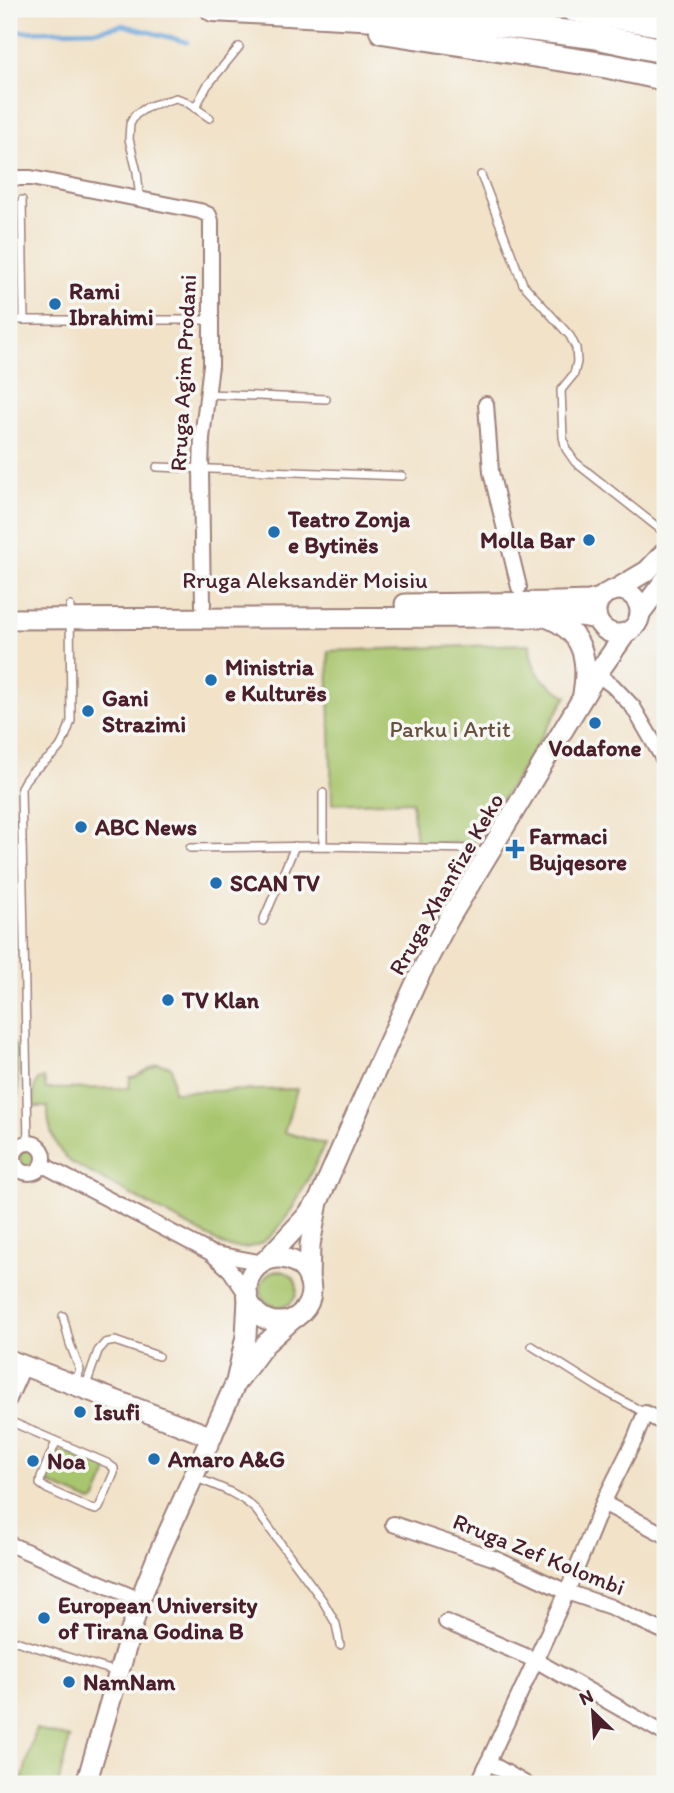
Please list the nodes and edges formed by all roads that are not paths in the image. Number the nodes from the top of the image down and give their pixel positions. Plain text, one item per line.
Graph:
1 (213, 9) edge
2 (573, 9) edge
3 (254, 12) junction
4 (665, 25) edge
5 (239, 47) dead end
6 (665, 51) edge
7 (665, 78) edge
8 (195, 108) junction
9 (210, 118) dead end
10 (481, 175) dead end
11 (9, 178) edge
12 (140, 199) junction
13 (23, 200) dead end
14 (9, 320) edge
15 (24, 320) junction
16 (211, 320) junction
17 (208, 394) junction
18 (326, 399) dead end
19 (486, 404) dead end
20 (157, 467) dead end
21 (201, 470) junction
22 (402, 476) dead end
23 (665, 533) edge
24 (665, 552) edge
25 (663, 586) edge
26 (519, 587) dead end
27 (607, 595) junction
28 (203, 605) junction
29 (9, 606) edge
30 (71, 612) junction
31 (641, 612) junction
32 (546, 617) junction
33 (9, 619) edge
34 (599, 623) junction
35 (626, 633) junction
36 (597, 674) junction
37 (582, 700) junction
38 (665, 762) edge
39 (323, 793) dead end
40 (295, 846) junction
41 (323, 846) junction
42 (190, 848) dead end
43 (489, 855) junction
44 (263, 920) dead end
45 (15, 1148) edge
46 (43, 1165) junction
47 (318, 1202) junction
48 (211, 1253) junction
49 (264, 1262) junction
50 (309, 1280) junction
51 (247, 1297) junction
52 (63, 1316) dead end
53 (293, 1319) junction
54 (532, 1346) dead end
55 (158, 1356) dead end
56 (16, 1362) edge
57 (236, 1382) junction
58 (79, 1387) junction
59 (9, 1399) edge
60 (645, 1413) junction
61 (9, 1421) edge
62 (665, 1424) edge
63 (212, 1437) junction
64 (56, 1441) junction
65 (194, 1477) junction
66 (603, 1503) junction
67 (393, 1524) dead end
68 (665, 1535) edge
69 (9, 1544) edge
70 (567, 1592) junction
71 (140, 1600) junction
72 (446, 1622) dead end
73 (665, 1632) edge
74 (9, 1639) edge
75 (340, 1644) dead end
76 (535, 1660) junction
77 (118, 1672) junction
78 (665, 1734) edge
79 (488, 1762) junction
80 (86, 1784) edge
81 (478, 1784) edge
82 (526, 1784) edge

1 - 3 highway
2 - 4 highway
3 - 6 highway
3 - 7 highway
5 - 8 lane
8 - 9 lane
8 - 12 lane
10 - 23 lane
11 - 12 street, Rruga Agim Prodani
12 - 16 street, Rruga Agim Prodani
13 - 15 lane
14 - 15 lane
15 - 16 lane
16 - 17 street, Rruga Agim Prodani
17 - 18 lane
17 - 21 street, Rruga Agim Prodani
19 - 26 street
20 - 21 lane
21 - 22 lane
21 - 28 street, Rruga Agim Prodani
24 - 27 main road
25 - 31 main road
27 - 28 main road, Rruga Aleksandër Moisiu
27 - 31 main road
27 - 34 main road
28 - 30 main road, Rruga Aleksandër Moisiu
29 - 30 main road, Rruga Aleksandër Moisiu
30 - 32 main road, Rruga Aleksandër Moisiu
30 - 33 main road, Rruga Aleksandër Moisiu
30 - 45 lane
31 - 35 main road
32 - 34 main road
32 - 37 main road
34 - 35 main road
34 - 36 main road
35 - 36 main road, Rruga Xhanfize Keko
36 - 37 main road, Rruga Xhanfize Keko
36 - 38 street
37 - 43 main road, Rruga Xhanfize Keko
39 - 41 lane
40 - 41 lane
40 - 42 lane
40 - 44 lane
41 - 43 lane
43 - 47 main road, Rruga Xhanfize Keko
45 - 46 street
45 - 46 street
46 - 48 street
47 - 49 main road, Rruga Xhanfize Keko
47 - 50 main road, Rruga Xhanfize Keko
48 - 49 street
48 - 51 street
49 - 50 main road
49 - 51 main road
50 - 53 main road
51 - 53 main road
51 - 57 main road
52 - 58 lane
53 - 57 main road
54 - 60 lane
55 - 58 lane
56 - 58 main road
56 - 59 street
57 - 63 main road
58 - 63 main road
60 - 62 street
60 - 66 street
61 - 64 lane
63 - 65 main road
64 - 64 lane
65 - 71 main road
65 - 75 lane
66 - 68 street
66 - 70 street
67 - 70 street, Rruga Zef Kolombi
69 - 71 street
70 - 73 street, Rruga Zef Kolombi
70 - 76 street
71 - 77 main road
72 - 76 street
74 - 77 lane
76 - 78 street
76 - 79 street
77 - 80 main road
79 - 81 street
79 - 82 street

